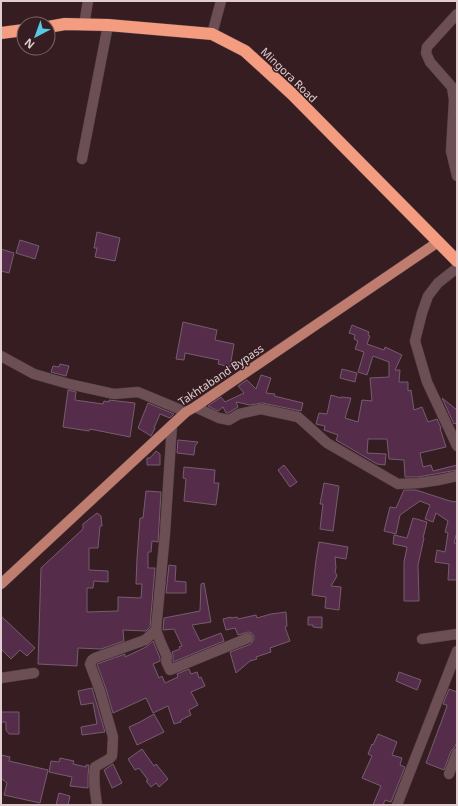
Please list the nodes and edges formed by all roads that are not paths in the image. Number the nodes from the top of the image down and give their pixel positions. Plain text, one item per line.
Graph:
1 (88, 1) edge
2 (221, 1) edge
3 (457, 14) edge
4 (84, 25) junction
5 (108, 25) junction
6 (56, 26) edge
7 (16, 31) edge
8 (1, 33) edge
9 (212, 34) junction
10 (82, 159) dead end
11 (457, 176) edge
12 (438, 242) junction
13 (457, 261) edge
14 (457, 268) edge
15 (1, 356) edge
16 (190, 409) junction
17 (172, 425) junction
18 (457, 446) edge
19 (457, 476) edge
20 (1, 584) edge
21 (156, 630) junction
22 (457, 634) edge
23 (248, 638) dead end
24 (422, 639) dead end
25 (457, 651) edge
26 (34, 674) dead end
27 (1, 678) edge
28 (457, 753) edge
29 (450, 774) dead end
30 (98, 805) edge
31 (397, 805) edge

1 - 4 street
2 - 9 street
3 - 11 street
4 - 5 highway, Mingora Road
4 - 6 highway, Mingora Road
5 - 9 highway, Mingora Road
5 - 10 street
7 - 8 highway
9 - 12 highway, Mingora Road
12 - 13 highway, Mingora Road
12 - 16 main road, Takhtaband Bypass
14 - 18 street
15 - 16 street
16 - 17 main road, Takhtaband Bypass
16 - 19 street
17 - 20 main road, Takhtaband Bypass
17 - 21 street
21 - 23 street
21 - 30 street
22 - 24 street
25 - 31 street
26 - 27 street
28 - 29 street

